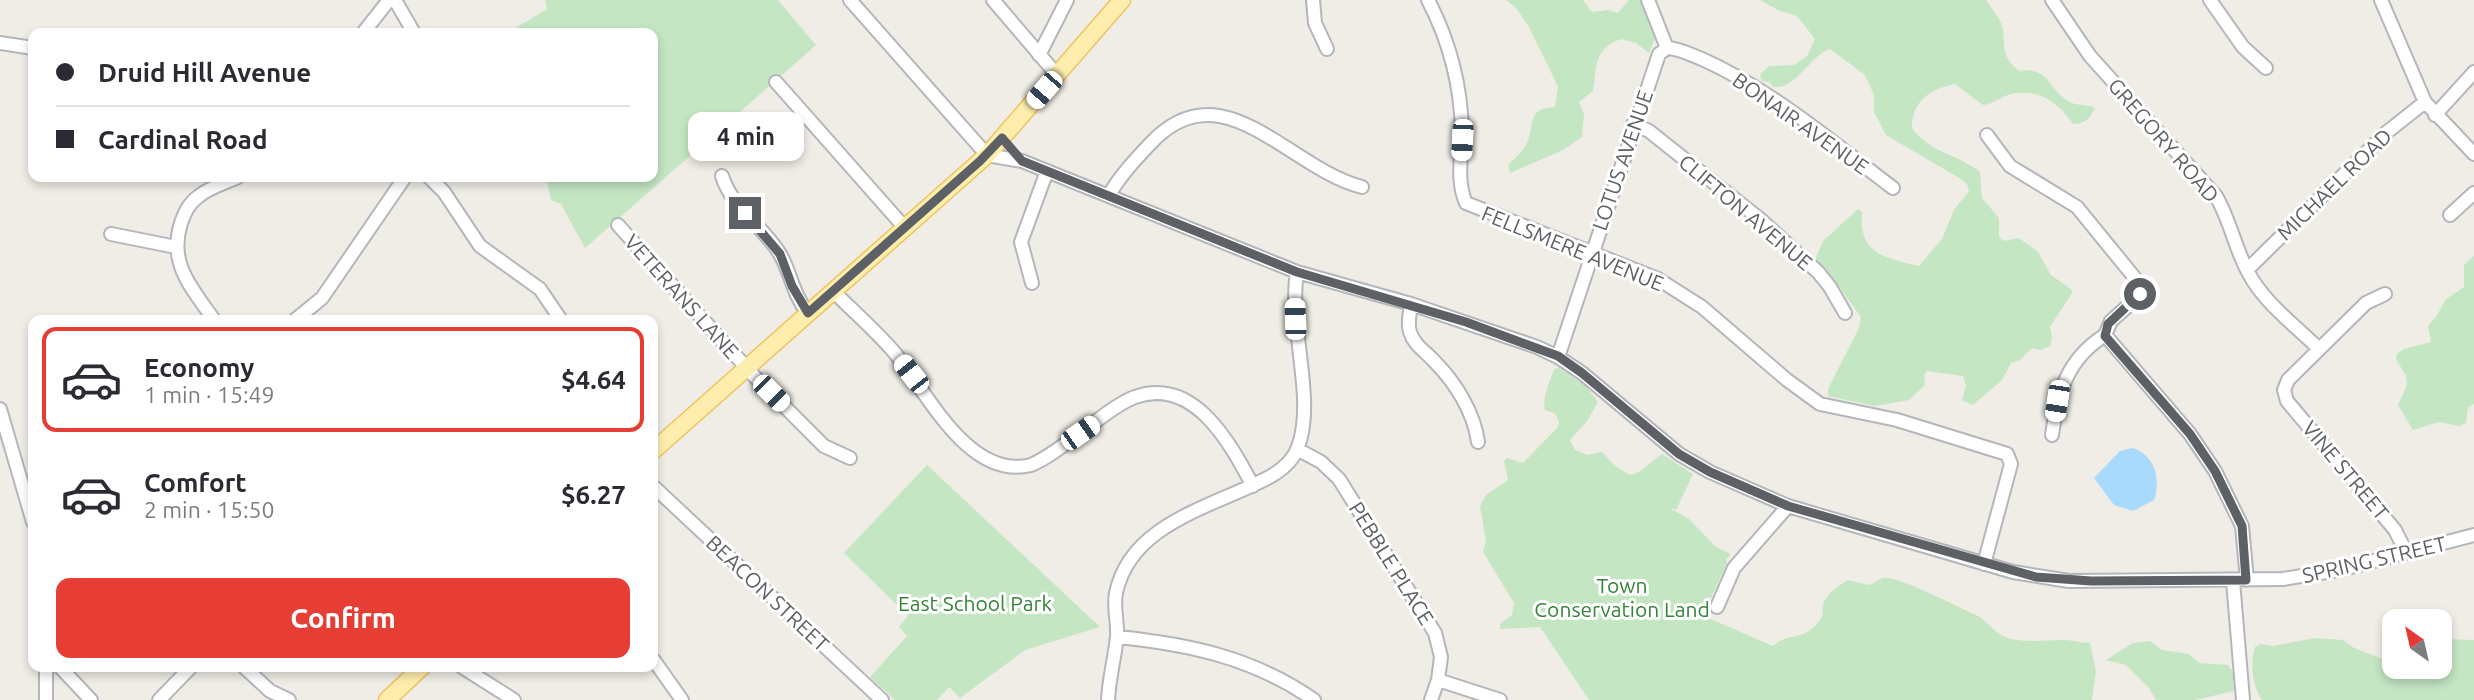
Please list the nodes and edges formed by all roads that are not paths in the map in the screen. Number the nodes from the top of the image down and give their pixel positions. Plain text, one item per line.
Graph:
1 (389, 0) edge
2 (395, 0) edge
3 (850, 0) edge
4 (993, 0) edge
5 (1067, 0) edge
6 (1122, 0) edge
7 (1313, 0) edge
8 (1427, 0) edge
9 (1648, 0) edge
10 (2052, 0) edge
11 (2210, 0) edge
12 (2381, 0) edge
13 (367, 28) edge
14 (411, 28) edge
15 (0, 43) edge
16 (28, 47) edge
17 (1667, 48) junction
18 (1327, 49) dead end
19 (1039, 55) junction
20 (2266, 68) dead end
21 (2474, 72) edge
22 (1056, 75) junction
23 (776, 82) dead end
24 (2424, 102) junction
25 (2435, 115) junction
26 (1633, 124) junction
27 (1987, 135) dead end
28 (1002, 138) junction
29 (2474, 154) edge
30 (987, 155) junction
31 (1022, 161) junction
32 (1047, 171) junction
33 (722, 176) dead end
34 (227, 182) edge
35 (402, 182) edge
36 (434, 182) edge
37 (1362, 187) dead end
38 (1893, 188) dead end
39 (2474, 193) edge
40 (1109, 195) junction
41 (2451, 215) dead end
42 (618, 225) dead end
43 (905, 228) junction
44 (111, 234) dead end
45 (176, 247) junction
46 (1592, 251) junction
47 (2247, 270) junction
48 (1297, 272) junction
49 (1032, 283) dead end
50 (832, 291) junction
51 (2385, 294) dead end
52 (1411, 304) junction
53 (808, 313) junction
54 (1845, 313) dead end
55 (211, 315) edge
56 (301, 315) edge
57 (558, 315) edge
58 (2105, 335) junction
59 (2319, 349) junction
60 (1558, 356) junction
61 (746, 368) junction
62 (0, 409) edge
63 (2052, 435) dead end
64 (1478, 442) dead end
65 (658, 447) edge
66 (1297, 449) junction
67 (850, 458) dead end
68 (1253, 486) junction
69 (658, 491) edge
70 (28, 497) edge
71 (1788, 506) junction
72 (2474, 535) edge
73 (2406, 552) junction
74 (1984, 564) junction
75 (2246, 580) junction
76 (2232, 581) junction
77 (1717, 607) dead end
78 (1116, 637) junction
79 (658, 666) edge
80 (46, 672) edge
81 (65, 672) edge
82 (186, 672) edge
83 (249, 672) edge
84 (417, 672) edge
85 (471, 672) edge
86 (1438, 680) junction
87 (46, 700) edge
88 (91, 700) edge
89 (159, 700) edge
90 (289, 700) edge
91 (387, 700) edge
92 (514, 700) edge
93 (682, 700) edge
94 (882, 700) edge
95 (1108, 700) edge
96 (1314, 700) edge
97 (1432, 700) edge
98 (1500, 700) edge
99 (2243, 700) edge

1 - 13 street
2 - 14 street
3 - 30 street
4 - 19 street
5 - 19 street
6 - 22 main road
7 - 18 street
8 - 46 street, FELLSMERE AVENUE
9 - 17 street
10 - 47 street, GREGORY ROAD
11 - 20 street
12 - 24 street
15 - 16 street
17 - 26 street, LOTUS AVENUE
17 - 38 street, BONAIR AVENUE
19 - 22 street
21 - 25 street
22 - 28 main road
23 - 43 street
24 - 25 street
24 - 47 street, MICHAEL ROAD
25 - 29 street
26 - 46 street, LOTUS AVENUE
26 - 54 street, CLIFTON AVENUE
27 - 58 street
28 - 30 main road
28 - 31 street, SPRING STREET
30 - 31 street, SPRING STREET
30 - 43 main road
31 - 32 street, SPRING STREET
32 - 40 street, SPRING STREET
32 - 49 street
33 - 53 street
34 - 45 street
35 - 56 street
36 - 57 street
37 - 40 street
39 - 41 street
40 - 48 street, SPRING STREET
42 - 61 street, VETERANS LANE
43 - 50 main road
44 - 45 street
45 - 55 street
46 - 60 street, LOTUS AVENUE
46 - 74 street, FELLSMERE AVENUE
47 - 59 street, GREGORY ROAD
48 - 52 street, SPRING STREET
48 - 66 street
50 - 53 main road
50 - 68 street
51 - 59 street
52 - 60 street, SPRING STREET
52 - 64 street
53 - 61 main road
58 - 63 street
58 - 75 street
59 - 73 street, VINE STREET
60 - 71 street, SPRING STREET
61 - 65 main road
61 - 67 street, VETERANS LANE
62 - 70 street
66 - 68 street
66 - 86 street, PEBBLE PLACE
68 - 78 street
69 - 94 street, BEACON STREET
71 - 74 street, SPRING STREET
71 - 77 street
72 - 73 street, SPRING STREET
73 - 75 street, SPRING STREET
74 - 76 street, SPRING STREET
75 - 76 street, SPRING STREET
76 - 99 street
78 - 95 street
78 - 96 street
79 - 93 street
80 - 87 street
81 - 88 street
82 - 89 street
83 - 90 street
84 - 91 main road
85 - 92 street
86 - 97 street, PEBBLE PLACE
86 - 98 street

